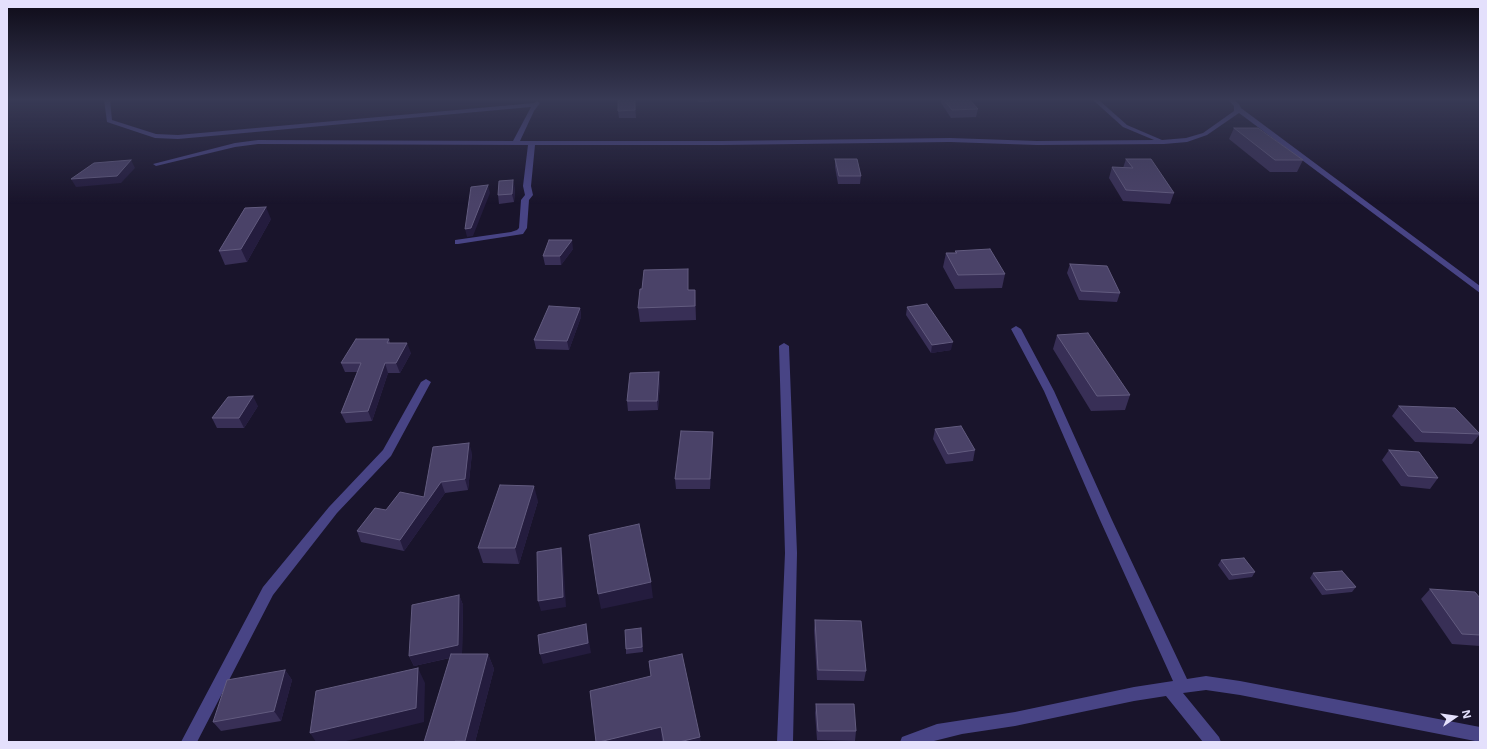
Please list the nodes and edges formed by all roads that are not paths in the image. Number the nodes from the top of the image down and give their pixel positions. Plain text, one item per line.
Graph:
1 (153, 135) edge
2 (199, 135) edge
3 (519, 135) edge
4 (1147, 135) edge
5 (1200, 135) edge
6 (1273, 135) edge
7 (516, 142) junction
8 (532, 142) junction
9 (1164, 142) junction
10 (156, 164) dead end
11 (458, 242) dead end
12 (1480, 290) edge
13 (1016, 329) dead end
14 (784, 346) dead end
15 (426, 382) dead end
16 (1176, 687) junction
17 (1480, 734) edge
18 (189, 742) edge
19 (785, 742) edge
20 (908, 742) edge
21 (1213, 742) edge

1 - 2 street
3 - 7 street
4 - 9 street
5 - 9 street
6 - 12 street
7 - 8 street
7 - 10 street
8 - 9 street
8 - 11 street
13 - 16 street
14 - 19 street
15 - 18 street
16 - 17 street
16 - 20 street
16 - 21 street

